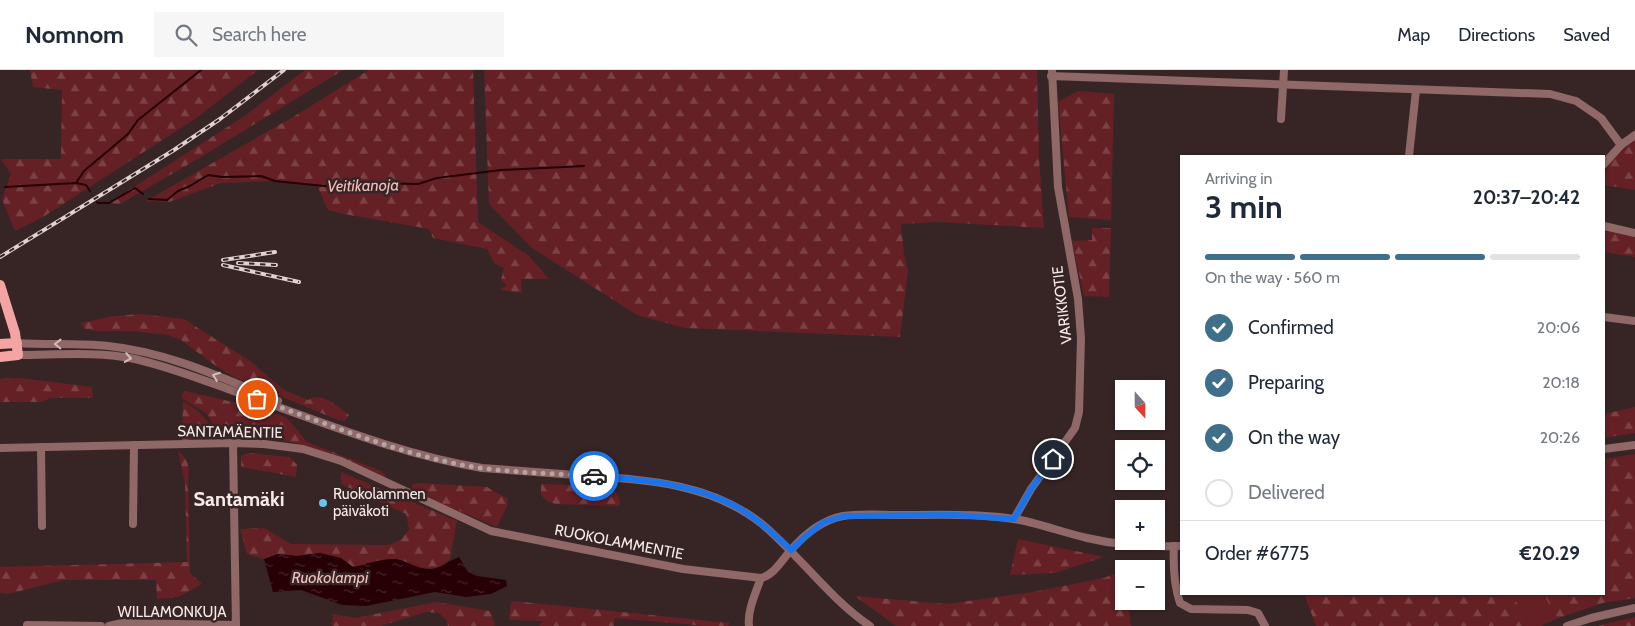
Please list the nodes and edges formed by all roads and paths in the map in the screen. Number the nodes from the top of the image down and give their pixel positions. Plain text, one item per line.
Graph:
1 (1284, 70) edge
2 (1051, 73) edge
3 (1284, 84) junction
4 (1416, 90) junction
5 (1281, 120) dead end
6 (1635, 135) edge
7 (1620, 145) junction
8 (1409, 155) edge
9 (1605, 163) edge
10 (1605, 226) edge
11 (1635, 233) edge
12 (0, 285) edge
13 (1605, 316) edge
14 (1635, 321) edge
15 (17, 343) junction
16 (0, 344) edge
17 (18, 355) junction
18 (0, 356) edge
19 (308, 417) junction
20 (233, 443) junction
21 (134, 445) junction
22 (1635, 445) edge
23 (41, 447) junction
24 (0, 448) edge
25 (1605, 449) edge
26 (1014, 519) junction
27 (474, 523) joint
28 (133, 524) dead end
29 (42, 526) dead end
30 (1178, 546) edge
31 (791, 550) junction
32 (761, 578) junction
33 (1635, 608) edge
34 (28, 625) edge
35 (100, 626) edge
36 (109, 626) edge
37 (236, 626) edge
38 (749, 626) edge
39 (870, 626) edge
40 (1265, 626) edge
41 (1567, 626) edge

1 - 3 street
2 - 3 street
2 - 26 street, VARIKKOTIE
3 - 4 street
3 - 5 street
4 - 7 street
4 - 8 street
6 - 7 street
7 - 9 street
10 - 11 street
12 - 15 main road
13 - 14 street
15 - 16 main road
15 - 17 main road
19 -> 15 street
17 - 18 main road
17 -> 19 street
19 - 31 street
20 - 21 street, SANTAMÄENTIE
20 - 27 street, SANTAMÄENTIE
20 - 37 street
21 - 23 street, SANTAMÄENTIE
21 - 28 street
22 - 25 street
23 - 24 street, SANTAMÄENTIE
23 - 29 street
26 - 30 street
26 - 31 street
27 - 32 street, RUOKOLAMMENTIE
30 - 40 street
31 - 32 street
31 - 39 street
32 - 38 street
33 - 41 street
34 - 35 street, WILLAMONKUJA
36 - 37 street, WILLAMONKUJA

